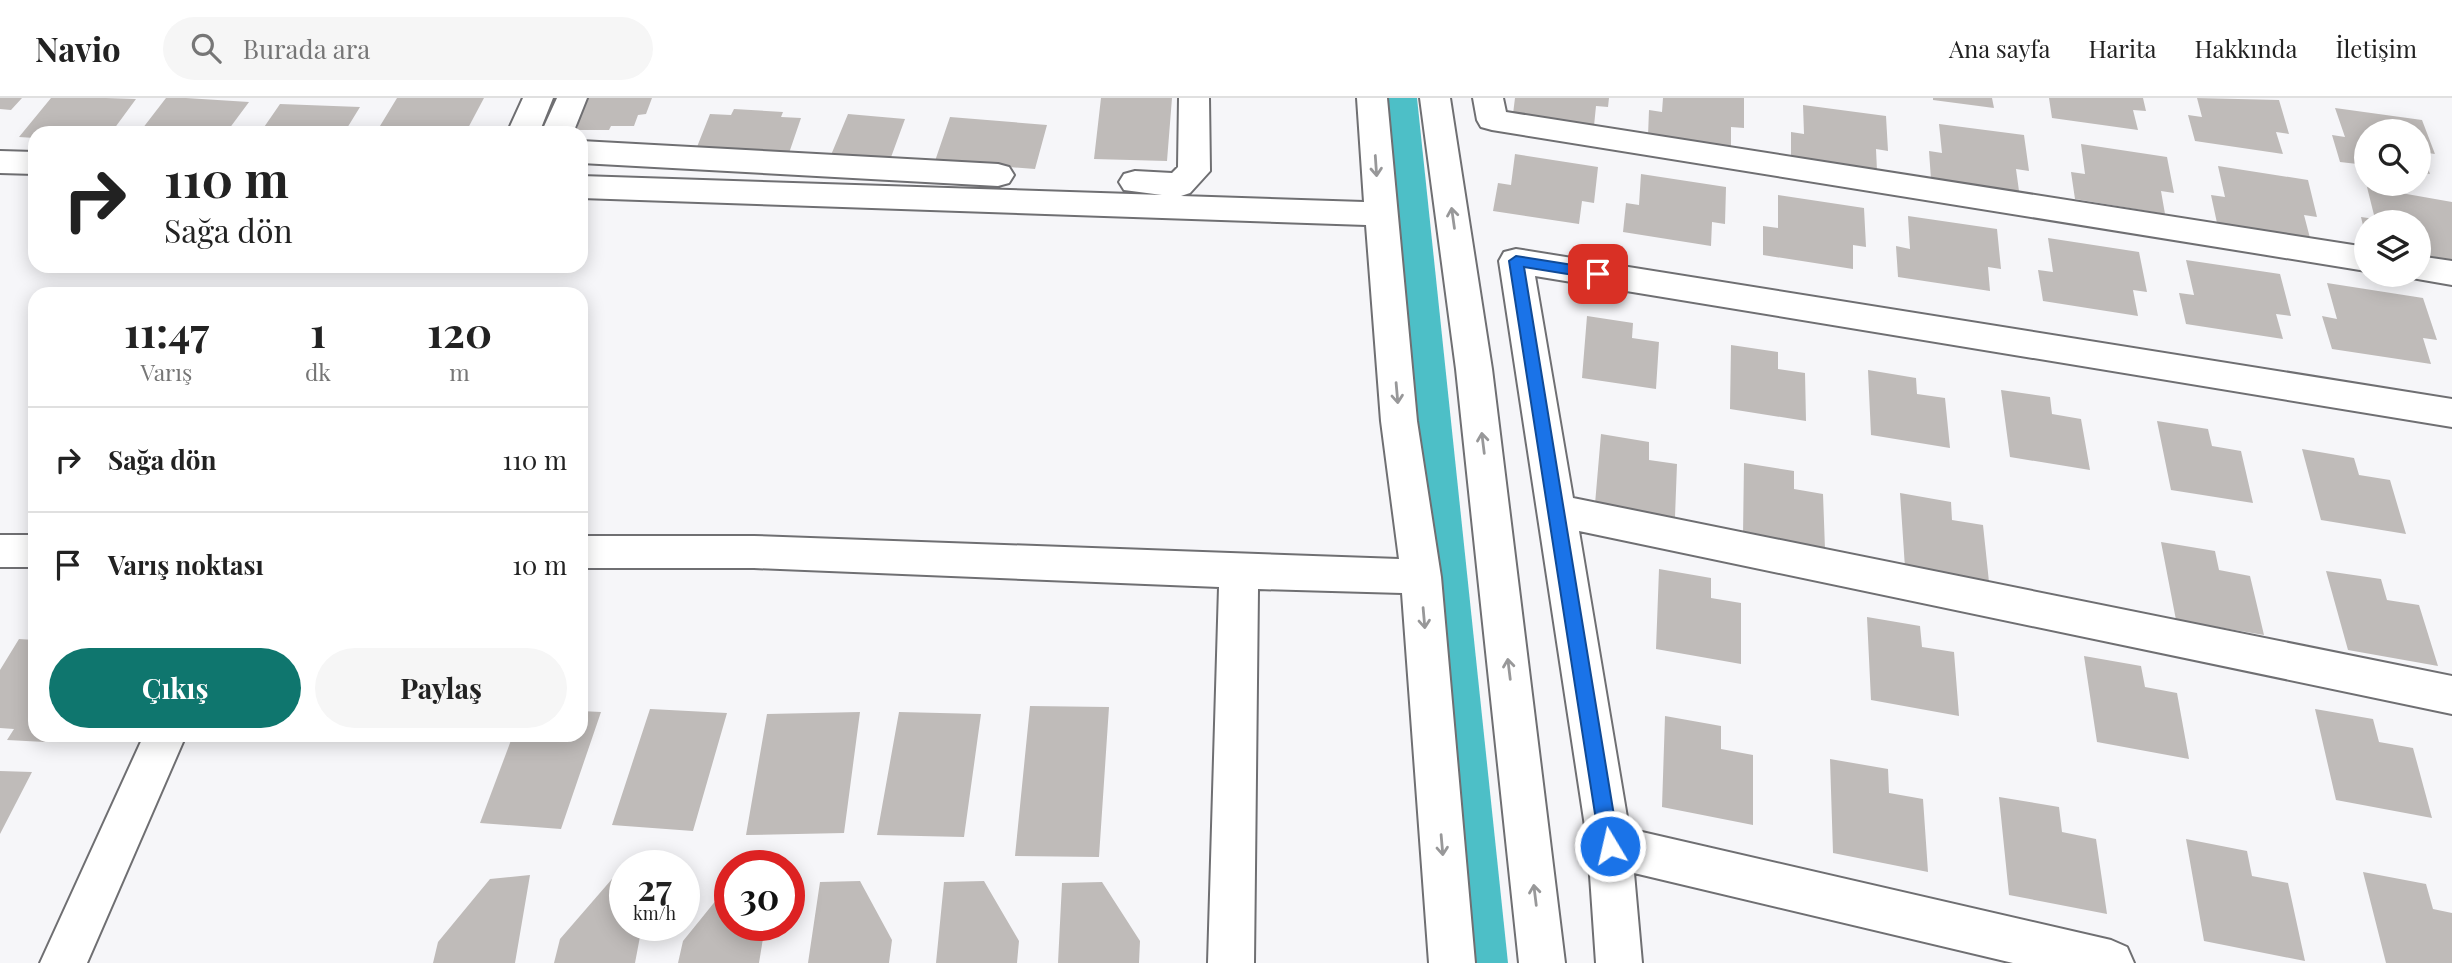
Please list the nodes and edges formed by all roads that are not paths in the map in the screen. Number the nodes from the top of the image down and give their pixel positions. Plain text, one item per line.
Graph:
1 (538, 98) edge
2 (572, 98) edge
3 (1194, 98) edge
4 (1372, 98) edge
5 (1435, 98) edge
6 (1489, 98) edge
7 (526, 126) edge
8 (560, 126) edge
9 (588, 152) edge
10 (0, 162) edge
11 (28, 163) edge
12 (588, 187) edge
13 (1380, 214) junction
14 (2354, 258) edge
15 (2431, 270) edge
16 (2452, 273) edge
17 (2452, 413) edge
18 (1557, 511) junction
19 (0, 551) edge
20 (28, 551) edge
21 (588, 552) edge
22 (1240, 570) junction
23 (1421, 577) junction
24 (2452, 695) edge
25 (162, 742) edge
26 (1610, 846) junction
27 (63, 963) edge
28 (1231, 963) edge
29 (1452, 963) edge
30 (1542, 963) edge
31 (1619, 963) edge
32 (2111, 963) edge

1 - 7 street
2 - 8 street
3 - 9 street
4 -> 13 street
30 -> 5 street
6 - 14 street
10 - 11 street
12 - 13 street
13 -> 23 street
15 - 16 street
17 - 18 street
18 - 24 street
18 - 26 street
19 - 20 street
21 - 22 street
22 - 23 street
22 - 28 street
23 -> 29 street
25 - 27 street
26 - 31 street
26 - 32 street

